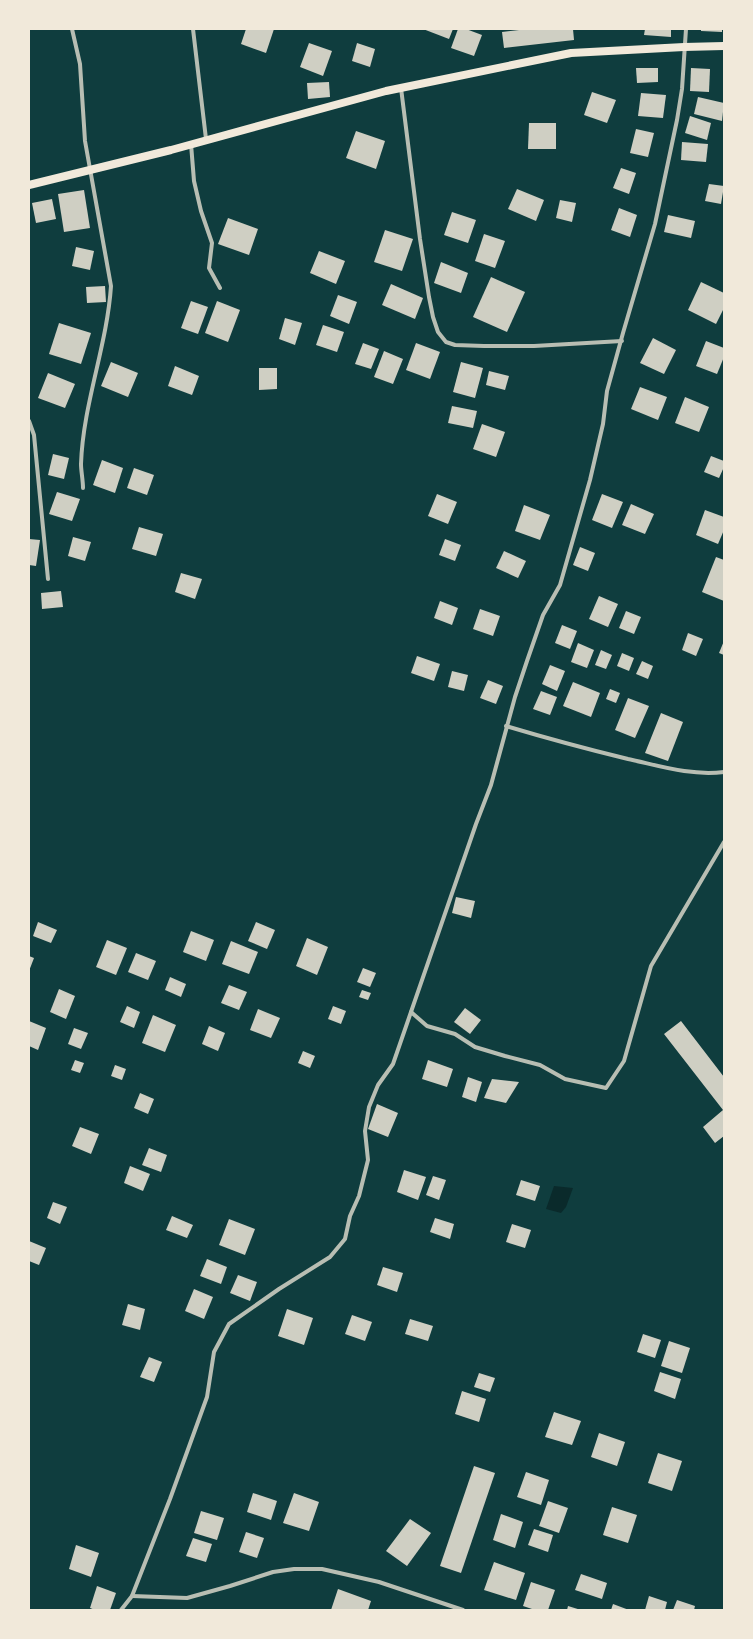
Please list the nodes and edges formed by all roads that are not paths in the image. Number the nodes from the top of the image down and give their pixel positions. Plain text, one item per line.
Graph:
1 (72, 29) edge
2 (192, 29) edge
3 (686, 29) edge
4 (724, 46) edge
5 (684, 47) junction
6 (401, 88) junction
7 (206, 139) junction
8 (191, 143) junction
9 (90, 169) junction
10 (29, 185) edge
11 (220, 288) dead end
12 (622, 341) junction
13 (29, 421) edge
14 (83, 488) dead end
15 (48, 579) dead end
16 (506, 726) junction
17 (724, 772) edge
18 (724, 842) edge
19 (411, 1012) junction
20 (132, 1596) junction
21 (121, 1610) edge
22 (463, 1610) edge

1 - 9 street
2 - 7 street
3 - 5 street
4 - 5 main road
5 - 6 main road
5 - 12 street
6 - 7 main road
6 - 12 street
7 - 8 main road
8 - 9 main road
8 - 11 street
9 - 10 main road
9 - 14 street
12 - 16 street
13 - 15 street
16 - 17 street
16 - 19 street
18 - 19 street
19 - 20 street
20 - 21 street
20 - 22 street

